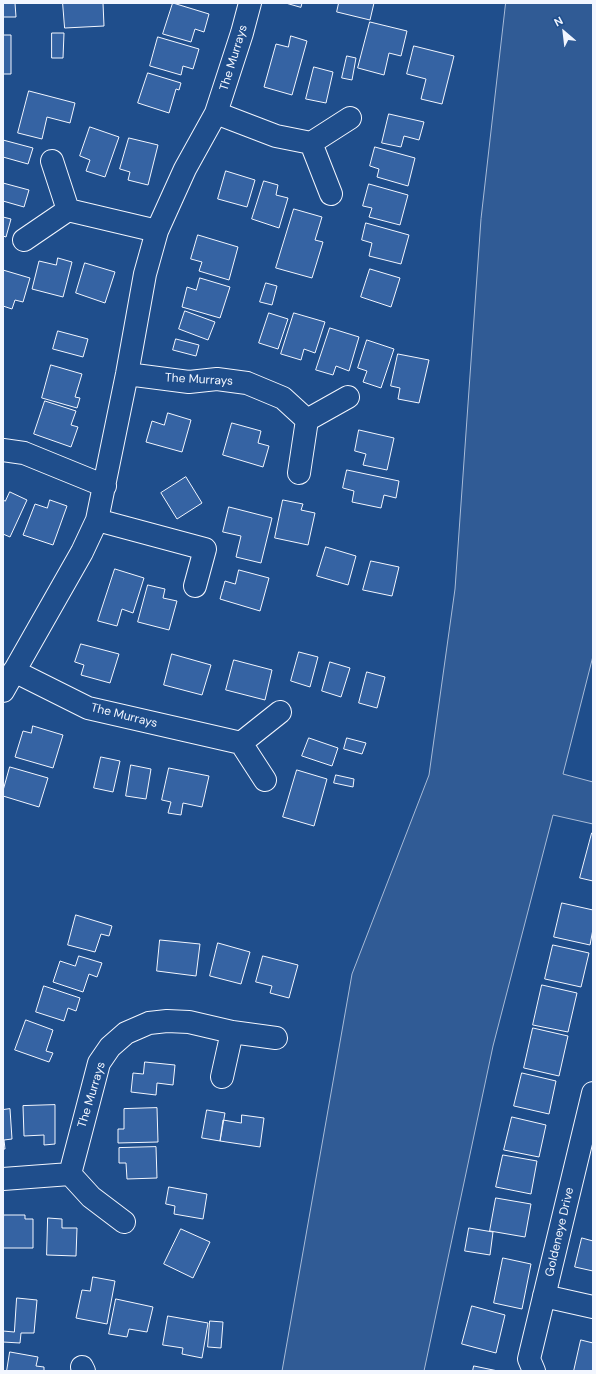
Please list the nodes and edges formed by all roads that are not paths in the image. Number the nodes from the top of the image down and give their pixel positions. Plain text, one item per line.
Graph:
1 (250, 3) edge
2 (216, 113) junction
3 (350, 118) dead end
4 (311, 143) junction
5 (52, 160) dead end
6 (331, 194) dead end
7 (68, 210) junction
8 (157, 231) junction
9 (24, 240) dead end
10 (127, 374) junction
11 (348, 397) dead end
12 (307, 420) junction
13 (3, 450) edge
14 (299, 473) dead end
15 (105, 486) junction
16 (97, 520) junction
17 (195, 586) dead end
18 (14, 671) junction
19 (3, 691) edge
20 (280, 712) dead end
21 (241, 744) junction
22 (265, 780) dead end
23 (232, 1032) junction
24 (276, 1038) dead end
25 (222, 1077) dead end
26 (593, 1093) edge
27 (70, 1174) junction
28 (3, 1180) edge
29 (124, 1222) dead end
30 (544, 1296) junction
31 (593, 1307) edge
32 (534, 1371) edge

1 - 2 street, The Murrays
2 - 4 street
2 - 8 street, The Murrays
3 - 4 street
4 - 6 street
5 - 7 street
7 - 8 street
7 - 9 street
8 - 10 street, The Murrays
10 - 12 street, The Murrays
10 - 15 street, The Murrays
11 - 12 street
12 - 14 street
13 - 15 street
15 - 16 street, The Murrays
16 - 17 street
16 - 18 street, The Murrays
18 - 19 street, The Murrays
18 - 21 street, The Murrays
20 - 21 street
21 - 22 street
23 - 24 street, The Murrays
23 - 25 street
23 - 27 street, The Murrays
26 - 30 street, Goldeneye Drive
27 - 28 street
27 - 29 street
30 - 31 street
30 - 32 street, Goldeneye Drive

